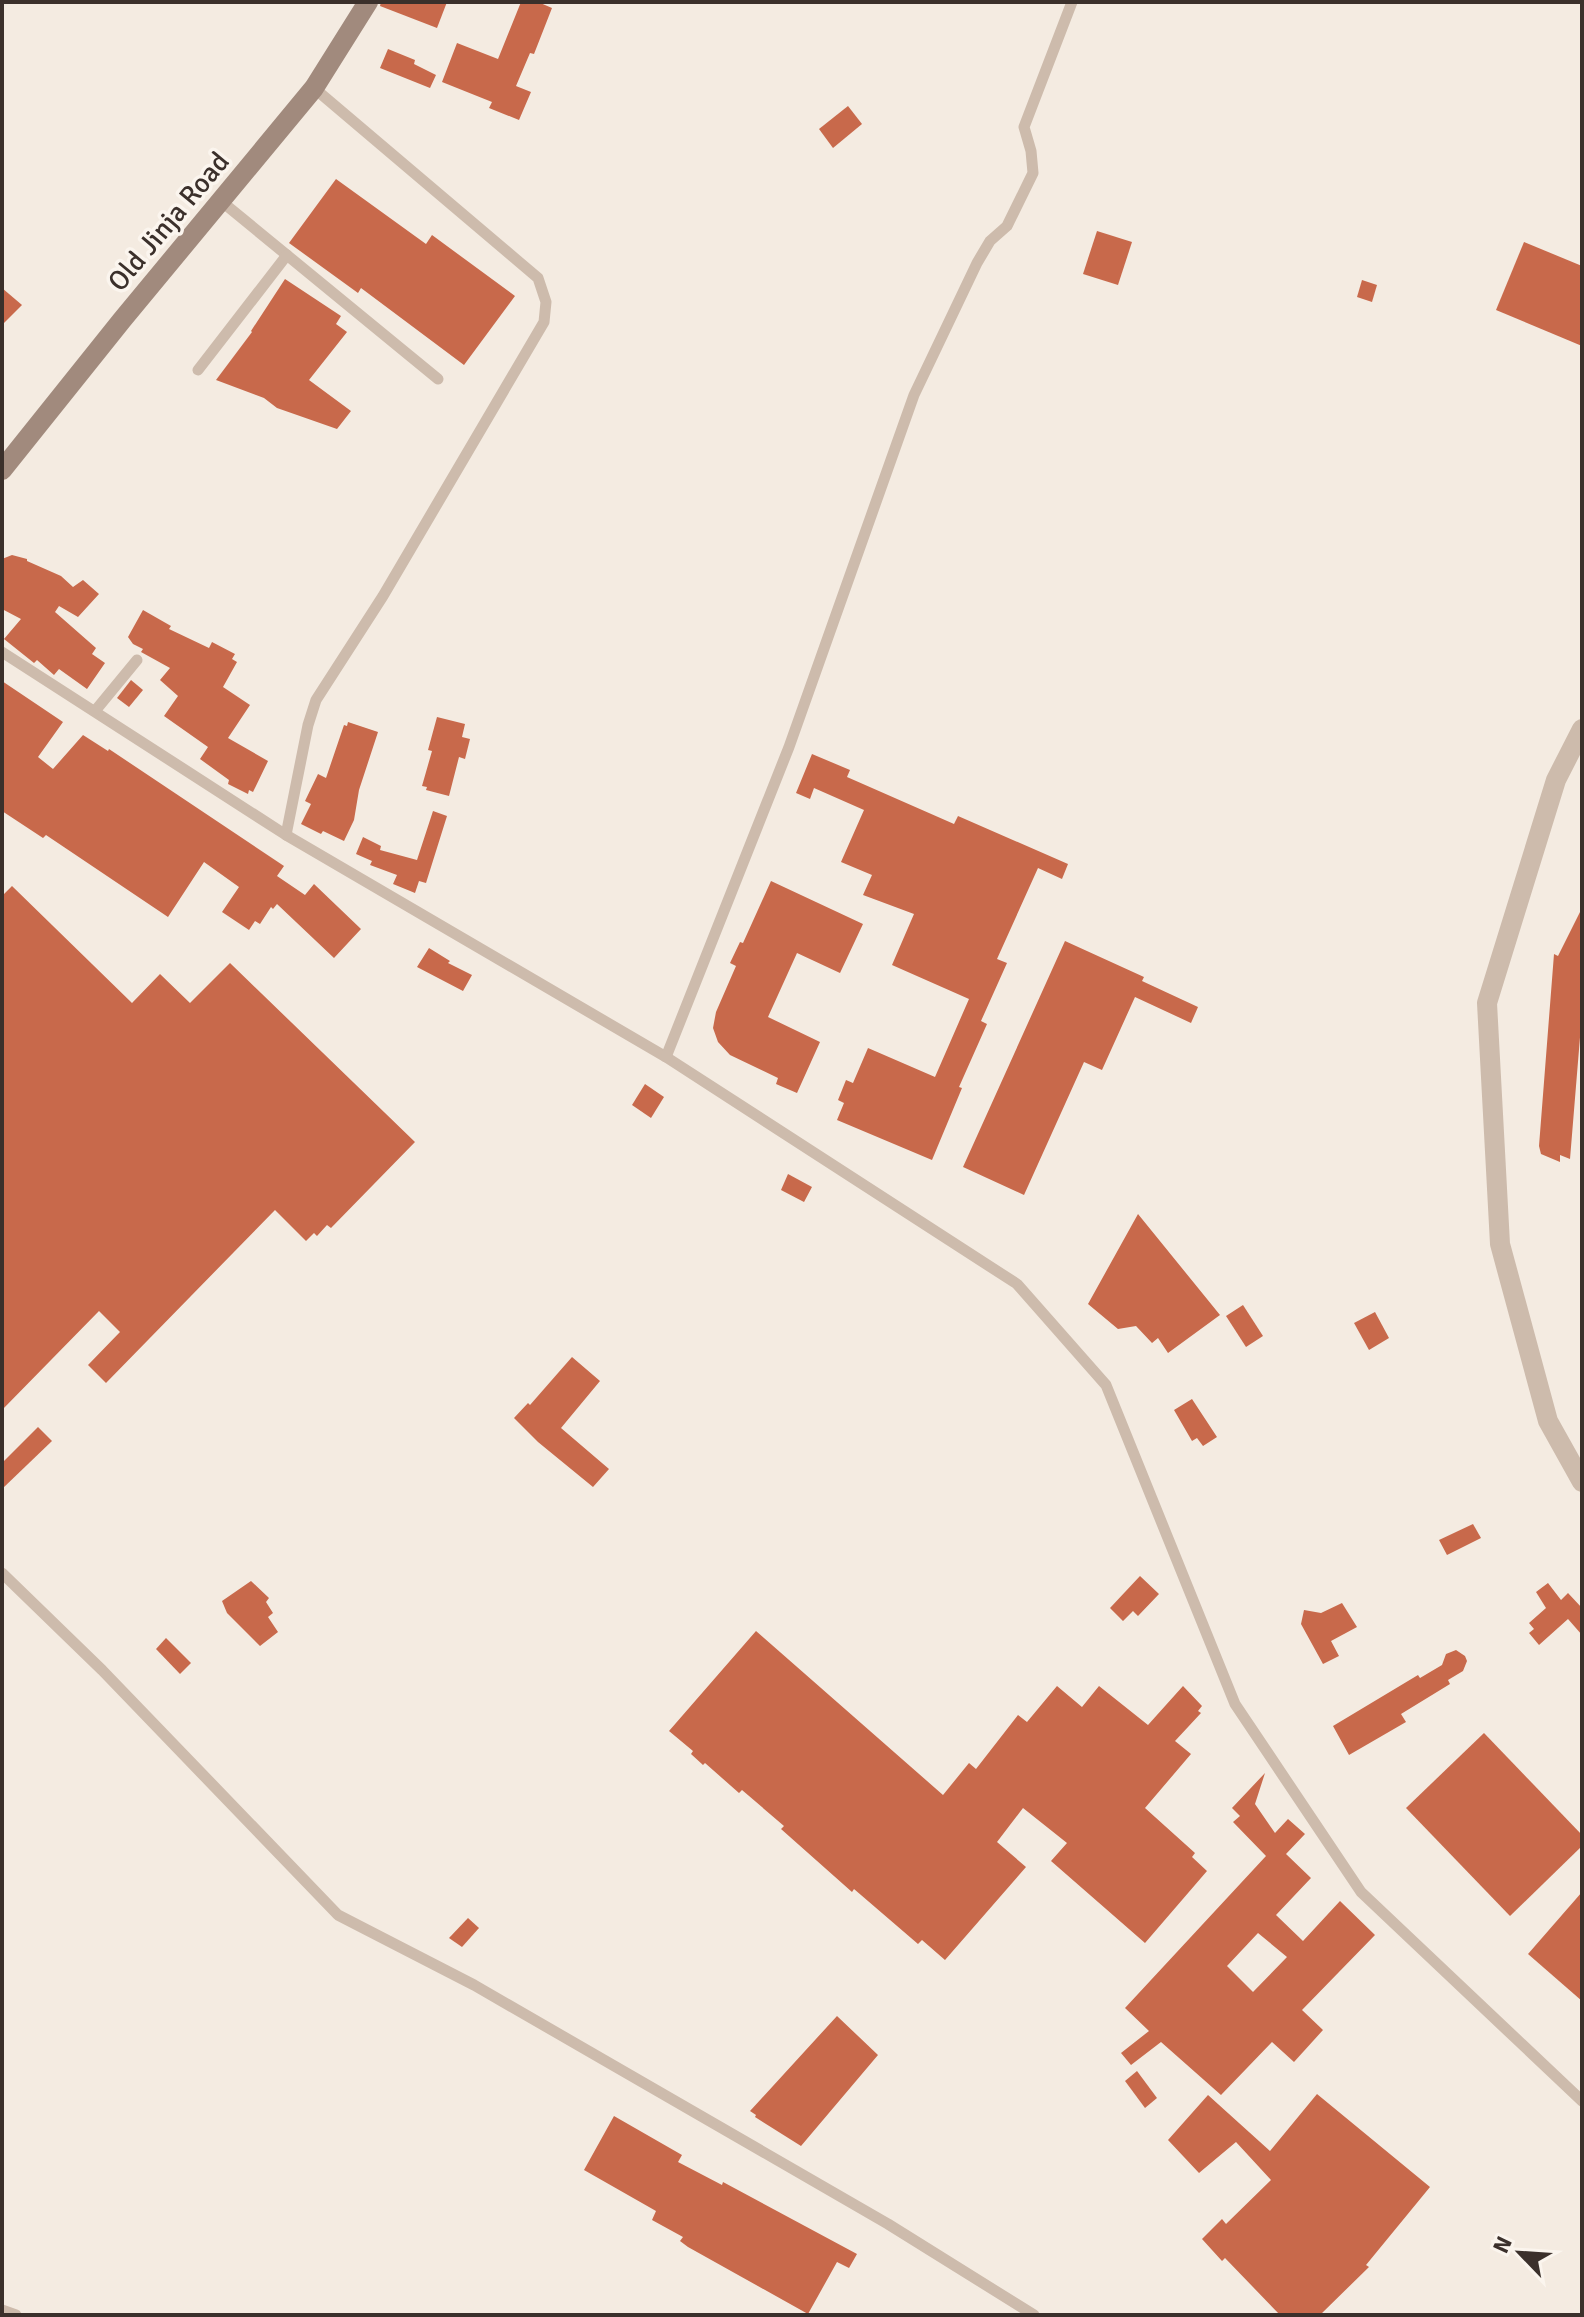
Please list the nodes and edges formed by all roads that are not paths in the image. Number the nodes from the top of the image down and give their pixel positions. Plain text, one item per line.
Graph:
1 (368, 2) edge
2 (1072, 2) edge
3 (314, 88) junction
4 (221, 201) junction
5 (287, 255) junction
6 (198, 370) dead end
7 (438, 379) dead end
8 (2, 470) edge
9 (2, 652) edge
10 (137, 660) dead end
11 (95, 711) junction
12 (1582, 729) edge
13 (286, 835) junction
14 (666, 1057) junction
15 (1582, 1482) edge
16 (2, 1573) edge
17 (1582, 2101) edge
18 (2, 2310) edge
19 (16, 2315) edge
20 (1034, 2315) edge

1 - 3 main road, Old Jinja Road
2 - 14 lane
3 - 4 main road, Old Jinja Road
3 - 13 lane
4 - 5 lane
4 - 8 main road, Old Jinja Road
5 - 6 lane
5 - 7 lane
9 - 11 lane
10 - 11 lane
11 - 13 lane
12 - 15 street
13 - 14 lane
14 - 17 lane
16 - 20 lane
18 - 19 lane

